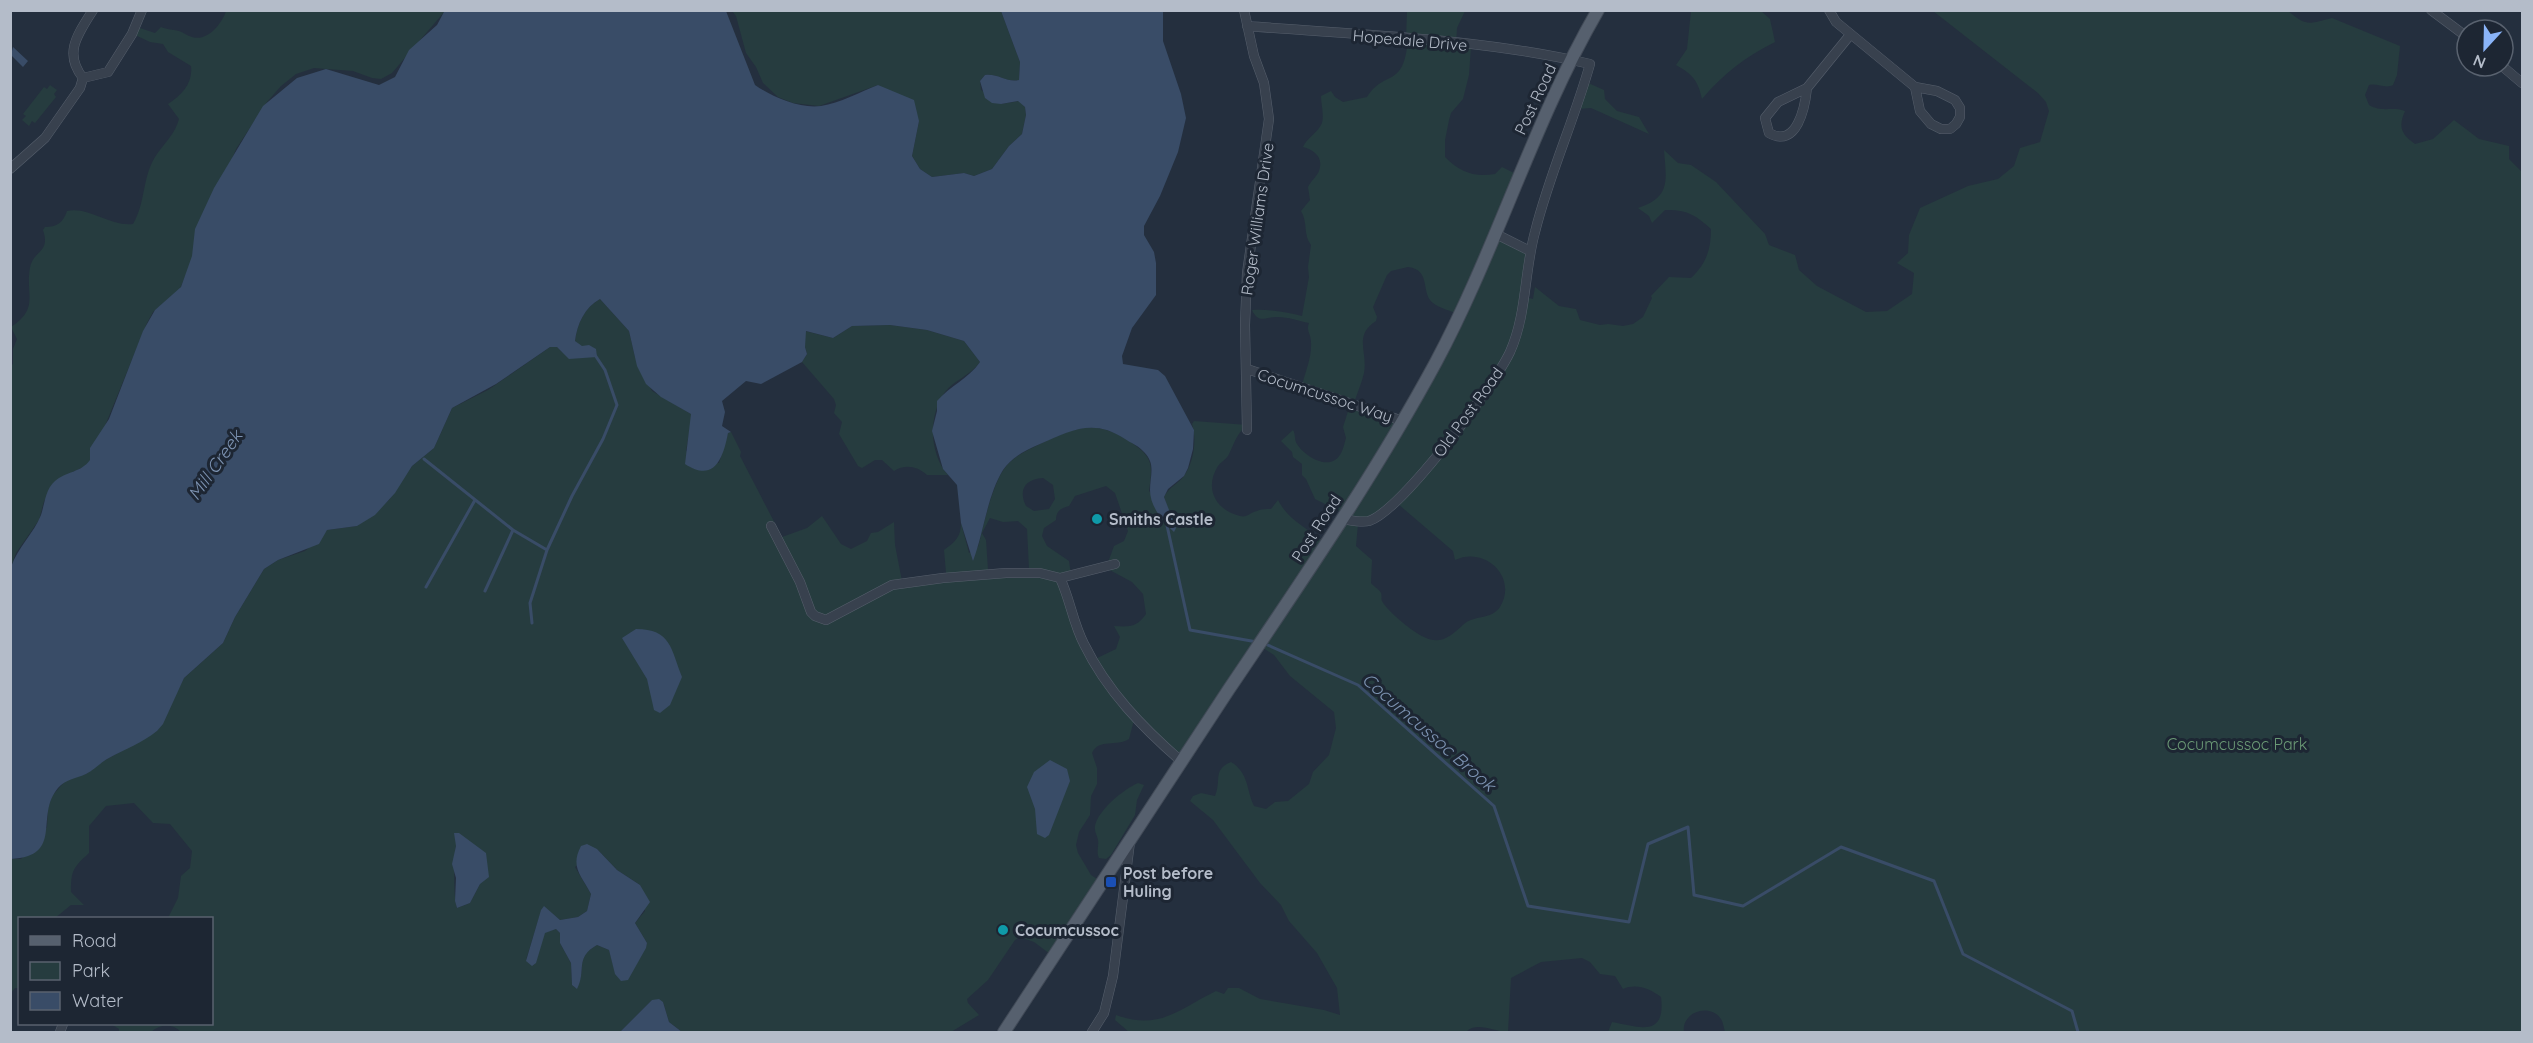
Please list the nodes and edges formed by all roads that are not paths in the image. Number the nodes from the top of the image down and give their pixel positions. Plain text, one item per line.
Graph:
1 (93, 10) edge
2 (142, 10) edge
3 (1244, 10) edge
4 (1598, 10) edge
5 (1829, 10) edge
6 (2431, 10) edge
7 (1247, 26) junction
8 (2455, 28) edge
9 (1851, 35) junction
10 (1571, 60) junction
11 (82, 78) junction
12 (1915, 87) junction
13 (1807, 88) junction
14 (10, 169) edge
15 (1496, 234) junction
16 (1530, 251) junction
17 (1247, 369) junction
18 (1403, 421) junction
19 (1247, 430) dead end
20 (1342, 519) junction
21 (771, 526) dead end
22 (1115, 564) dead end
23 (1060, 578) junction
24 (1181, 761) junction
25 (1130, 840) junction
26 (1004, 1032) edge
27 (1092, 1032) edge

1 - 11 street
2 - 11 street
3 - 7 street, Roger Williams Drive
4 - 10 main road, Post Road
5 - 9 street
6 - 8 street
7 - 10 street, Hopedale Drive
7 - 17 street, Roger Williams Drive
9 - 12 street
9 - 13 street
10 - 15 main road, Post Road
10 - 16 street, Old Post Road
11 - 14 street
12 - 12 street
13 - 13 street
15 - 16 street
15 - 18 main road, Post Road
16 - 20 street, Old Post Road
17 - 18 street, Cocumcussoc Way
17 - 19 street, Roger Williams Drive
18 - 20 main road, Post Road
20 - 24 main road, Post Road
21 - 23 street
22 - 23 street
23 - 24 street
24 - 25 main road, Post Road
25 - 26 main road, Post Road
25 - 27 street

